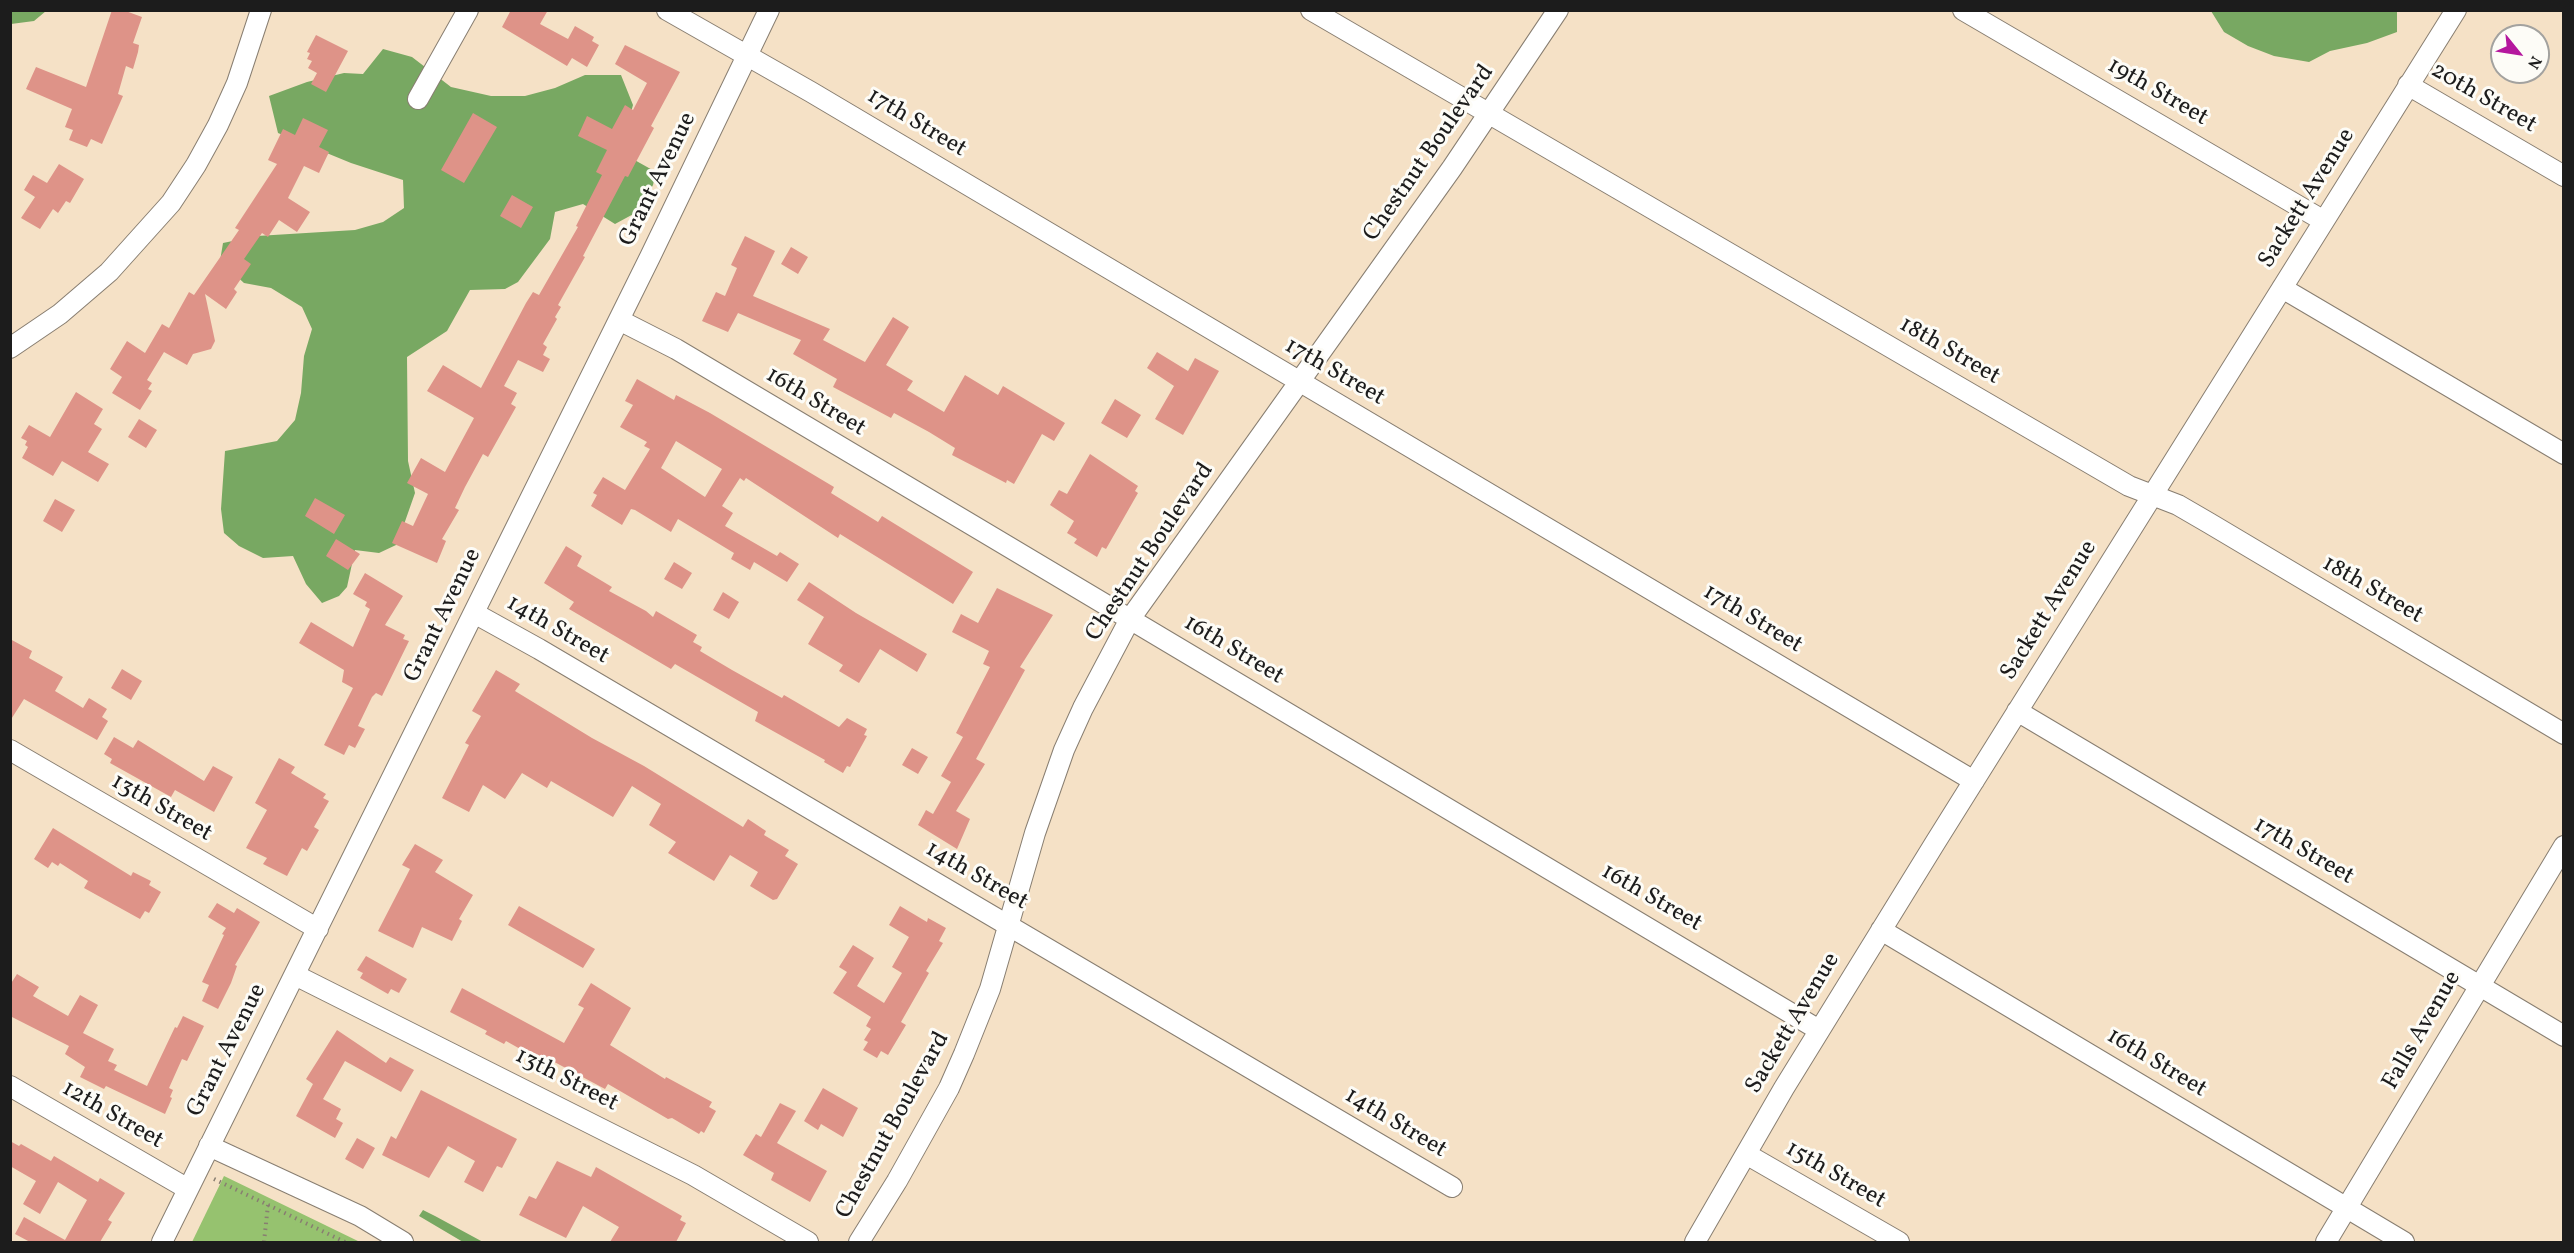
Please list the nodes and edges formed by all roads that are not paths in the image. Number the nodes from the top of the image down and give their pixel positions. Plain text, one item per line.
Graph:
1 (261, 10) edge
2 (468, 10) edge
3 (667, 10) edge
4 (769, 10) edge
5 (1311, 10) edge
6 (1558, 10) edge
7 (1963, 10) edge
8 (2456, 10) edge
9 (747, 56) junction
10 (2408, 85) junction
11 (418, 99) dead end
12 (1489, 114) junction
13 (2564, 176) edge
14 (2324, 221) junction
15 (2282, 288) junction
16 (619, 320) junction
17 (10, 348) edge
18 (1299, 383) junction
19 (2564, 454) edge
20 (2153, 494) junction
21 (474, 613) junction
22 (1130, 619) junction
23 (2017, 711) junction
24 (2564, 734) edge
25 (10, 750) edge
26 (1974, 781) junction
27 (2564, 846) edge
28 (1008, 925) junction
29 (318, 929) junction
30 (1881, 930) junction
31 (295, 975) junction
32 (2479, 986) junction
33 (1820, 1030) junction
34 (2564, 1036) edge
35 (10, 1086) edge
36 (209, 1146) junction
37 (1746, 1154) junction
38 (1452, 1187) dead end
39 (188, 1189) junction
40 (2348, 1207) junction
41 (162, 1242) edge
42 (403, 1242) edge
43 (808, 1242) edge
44 (859, 1242) edge
45 (1695, 1242) edge
46 (1899, 1242) edge
47 (2326, 1242) edge
48 (2404, 1242) edge

1 - 17 street
2 - 11 street
3 - 9 street, 17th Street
4 - 9 street, Grant Avenue
5 - 12 street, 18th Street
6 - 12 street, Chestnut Boulevard
7 - 14 street, 19th Street
8 - 10 street, Sackett Avenue
9 - 16 street, Grant Avenue
9 - 18 street, 17th Street
10 - 13 street, 20th Street
10 - 14 street, Sackett Avenue
12 - 18 street, Chestnut Boulevard
12 - 20 street, 18th Street
14 - 15 street, Sackett Avenue
15 - 19 street
15 - 20 street, Sackett Avenue
16 - 21 street, Grant Avenue
16 - 22 street, 16th Street
18 - 22 street, Chestnut Boulevard
18 - 26 street, 17th Street
20 - 23 street, Sackett Avenue
20 - 24 street, 18th Street
21 - 28 street, 14th Street
21 - 29 street, Grant Avenue
22 - 28 street, Chestnut Boulevard
22 - 33 street, 16th Street
23 - 26 street, Sackett Avenue
23 - 32 street, 17th Street
25 - 29 street, 13th Street
26 - 30 street, Sackett Avenue
27 - 32 street, Falls Avenue
28 - 38 street, 14th Street
28 - 44 street, Chestnut Boulevard
29 - 31 street, Grant Avenue
30 - 33 street, Sackett Avenue
30 - 40 street, 16th Street
31 - 36 street, Grant Avenue
31 - 43 street, 13th Street
32 - 34 street, 17th Street
32 - 40 street, Falls Avenue
33 - 37 street, Sackett Avenue
35 - 39 street, 12th Street
36 - 39 street, Grant Avenue
36 - 42 street
37 - 45 street, Sackett Avenue
37 - 46 street, 15th Street
39 - 41 street, Grant Avenue
40 - 47 street, Falls Avenue
40 - 48 street, 16th Street

